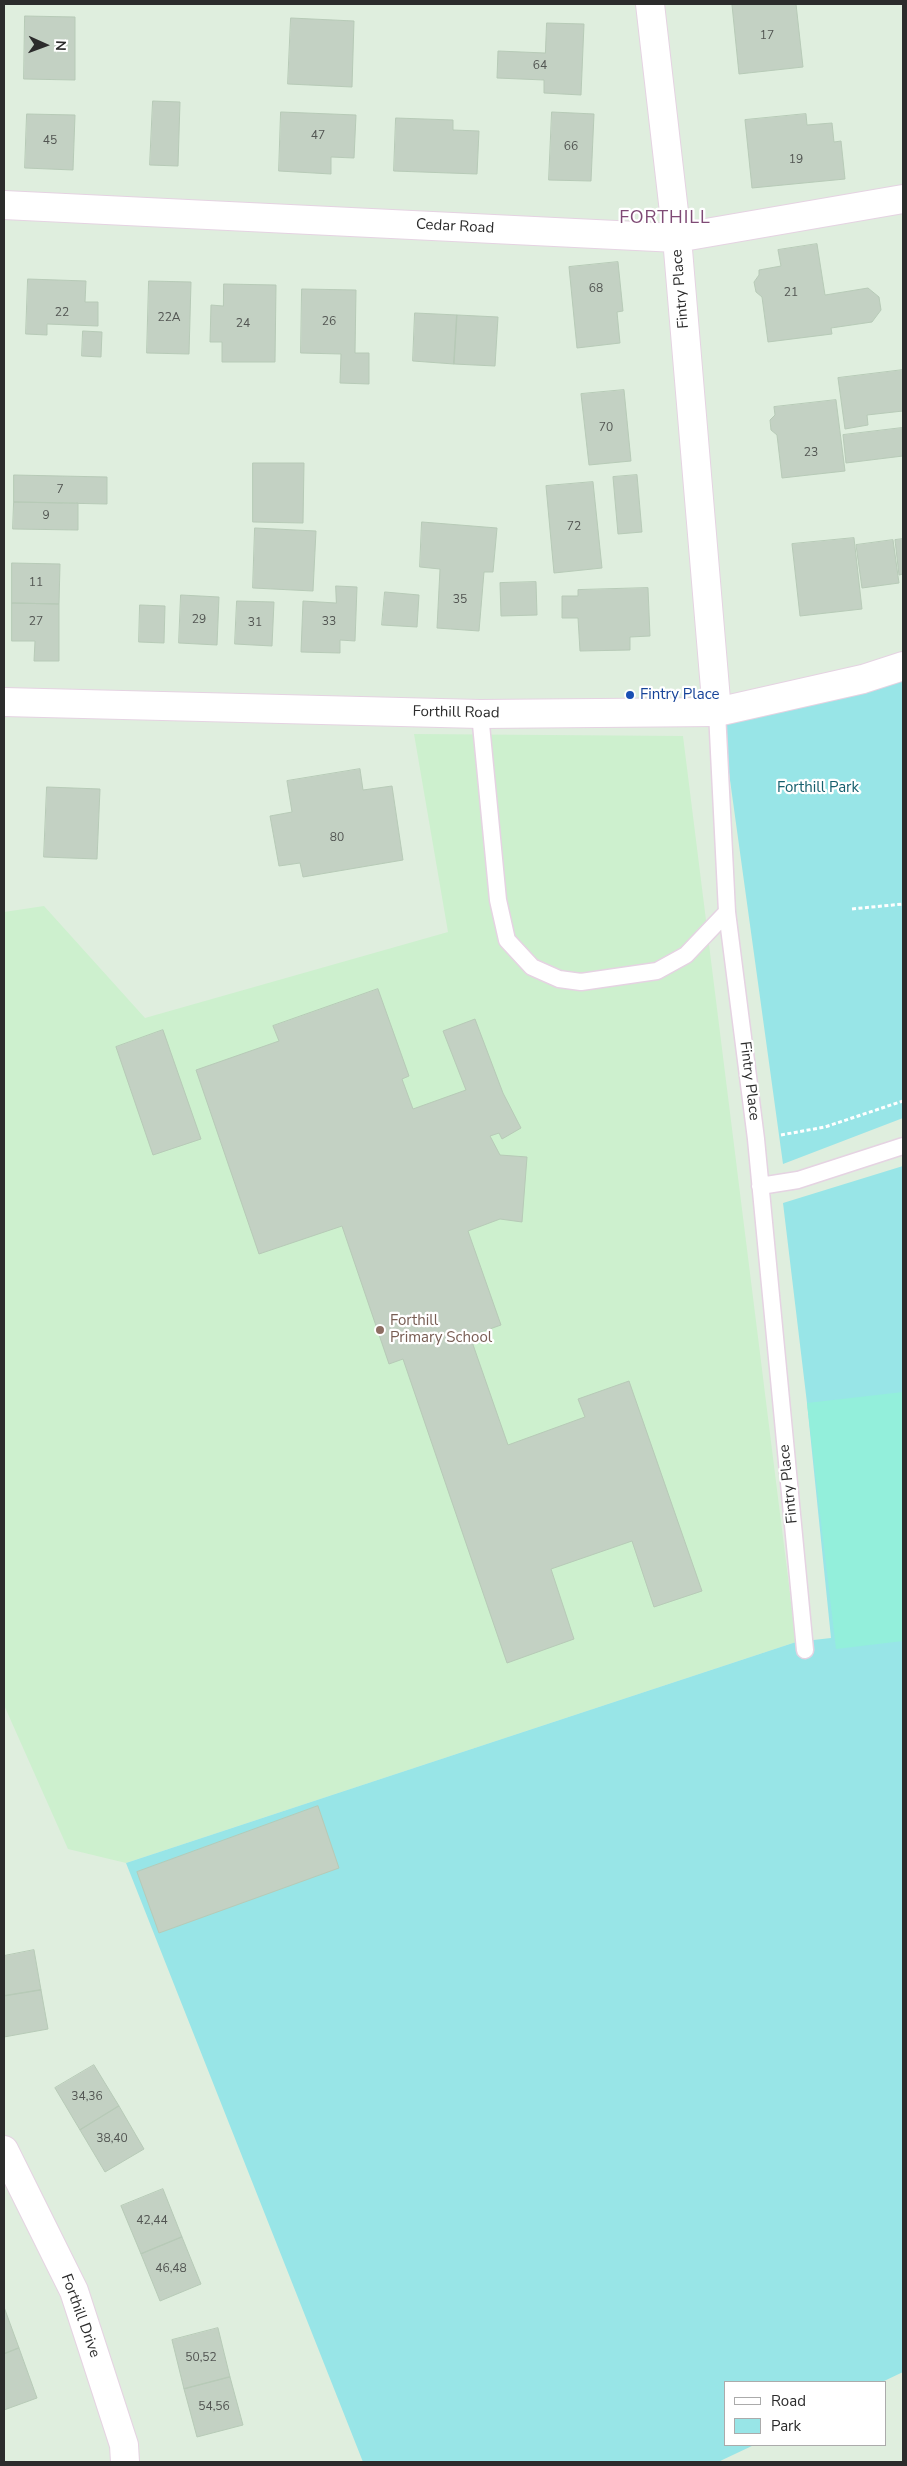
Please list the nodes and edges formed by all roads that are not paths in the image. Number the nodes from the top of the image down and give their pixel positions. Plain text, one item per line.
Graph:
1 (650, 4) edge
2 (903, 199) edge
3 (4, 205) edge
4 (677, 238) junction
5 (903, 666) edge
6 (4, 702) edge
7 (717, 712) junction
8 (480, 714) junction
9 (726, 912) junction
10 (903, 1146) edge
11 (760, 1186) junction
12 (805, 1650) dead end
13 (4, 2150) edge
14 (125, 2462) edge

1 - 4 street, Fintry Place
2 - 4 street, Cedar Road
3 - 4 street, Cedar Road
4 - 7 street, Fintry Place
5 - 7 street, Forthill Road
6 - 8 street, Forthill Road
7 - 8 street, Forthill Road
7 - 9 lane, Fintry Place
8 - 9 lane
9 - 11 lane, Fintry Place
10 - 11 lane
11 - 12 lane, Fintry Place
13 - 14 street, Forthill Drive

